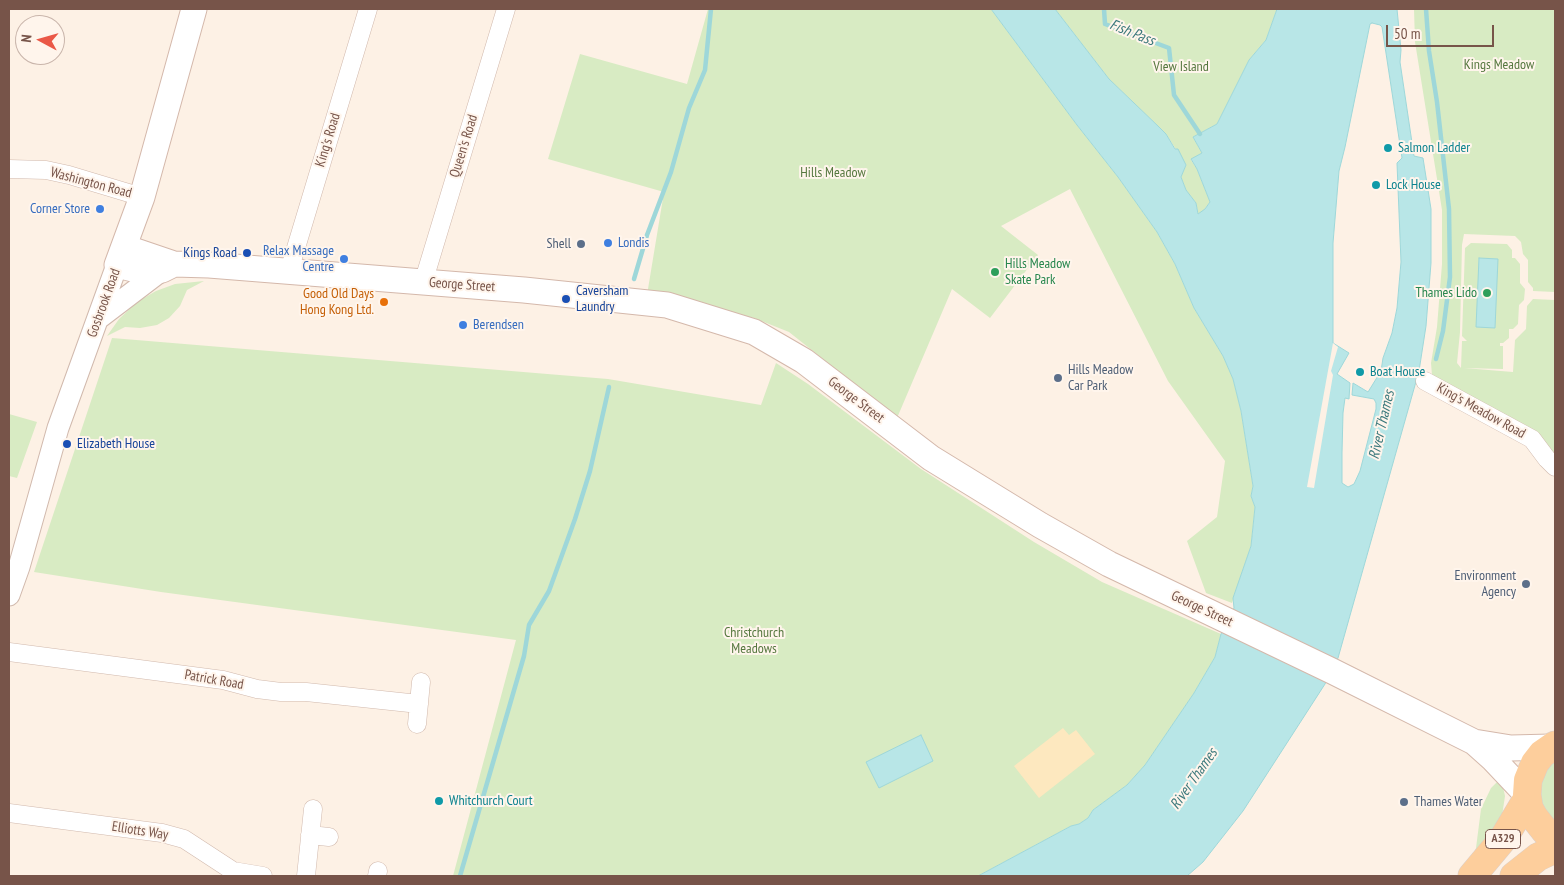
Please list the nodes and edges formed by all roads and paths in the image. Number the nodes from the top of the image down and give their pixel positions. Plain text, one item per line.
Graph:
1 (194, 9) edge
2 (368, 9) edge
3 (506, 9) edge
4 (9, 169) edge
5 (142, 196) junction
6 (120, 256) junction
7 (168, 267) junction
8 (289, 271) junction
9 (423, 282) junction
10 (98, 319) junction
11 (1425, 380) dead end
12 (1555, 467) edge
13 (9, 595) edge
14 (9, 652) edge
15 (421, 682) dead end
16 (419, 704) junction
17 (417, 724) dead end
18 (1474, 742) junction
19 (1553, 746) edge
20 (1527, 797) junction
21 (313, 809) dead end
22 (9, 813) edge
23 (310, 835) junction
24 (329, 837) dead end
25 (1555, 837) edge
26 (1555, 849) edge
27 (263, 876) edge
28 (306, 876) edge
29 (1472, 876) edge
30 (1514, 876) edge

1 - 5 main road, Gosbrook Road
2 - 8 street, King's Road
3 - 9 street, Queen's Road
4 - 5 street, Washington Road
5 - 6 main road, Gosbrook Road
6 - 7 main road, George Street
6 - 10 street, Gosbrook Road
7 - 8 main road, George Street
7 - 10 street
8 - 9 main road, George Street
9 - 18 main road, George Street
10 - 13 street, Gosbrook Road
11 - 12 street, King's Meadow Road
14 - 16 street, Patrick Road
15 - 16 street
16 - 17 street
18 - 19 main road, George Street
18 - 20 main road, George Street
19 - 20 main road
20 - 25 main road
20 - 29 main road, A329
21 - 23 street
22 - 27 street, Elliotts Way
23 - 24 street
23 - 28 street
26 - 30 main road, A329

